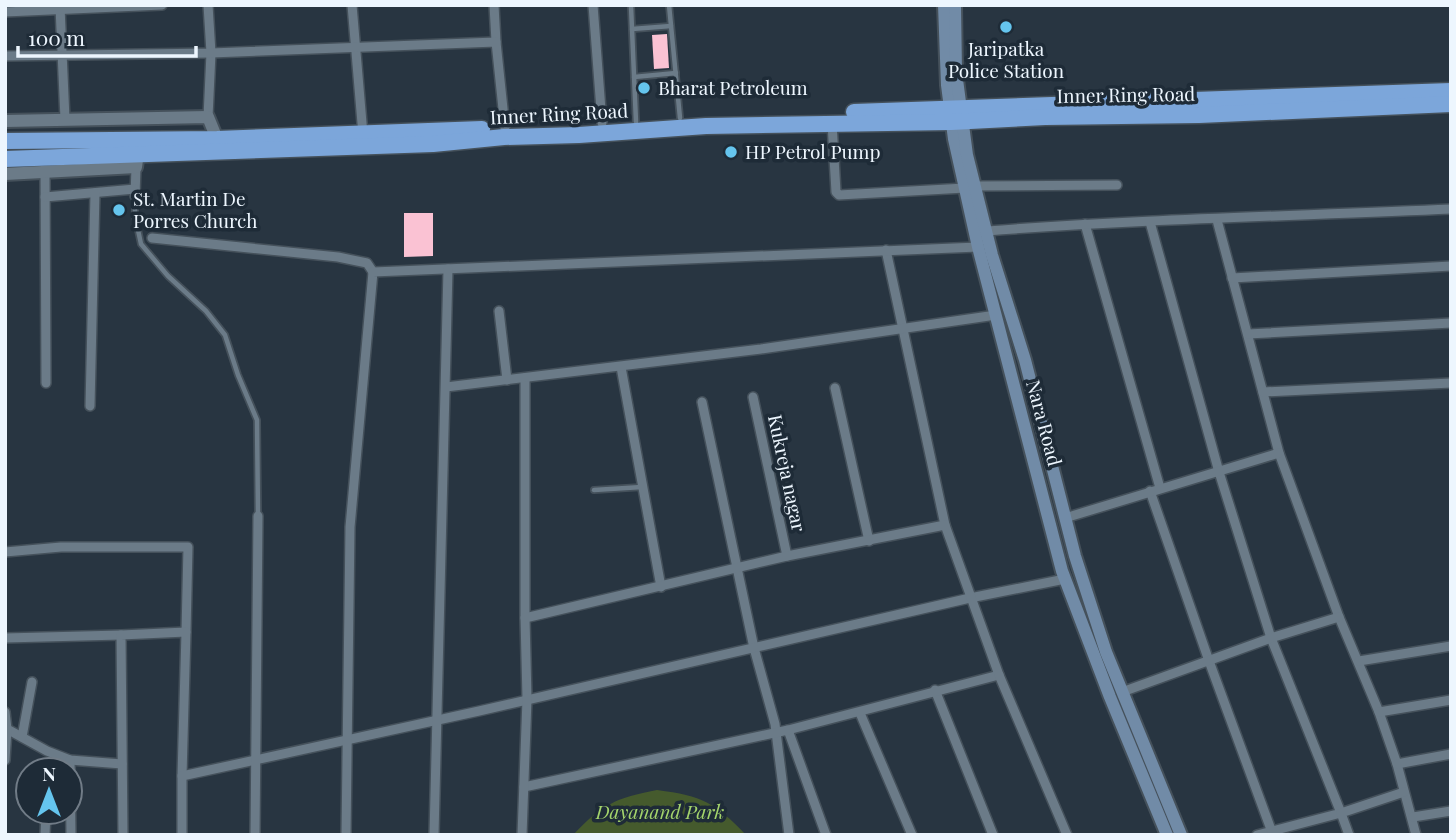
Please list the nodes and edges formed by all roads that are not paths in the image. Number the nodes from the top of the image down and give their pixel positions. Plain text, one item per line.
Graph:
1 (162, 5) edge
2 (208, 5) edge
3 (352, 5) edge
4 (494, 5) edge
5 (593, 5) edge
6 (669, 5) edge
7 (944, 5) edge
8 (955, 5) edge
9 (631, 6) edge
10 (60, 8) edge
11 (5, 12) edge
12 (671, 26) junction
13 (632, 29) junction
14 (496, 42) junction
15 (354, 48) junction
16 (211, 53) junction
17 (62, 54) junction
18 (5, 56) edge
19 (676, 73) junction
20 (634, 77) junction
21 (1451, 91) edge
22 (1451, 104) edge
23 (956, 115) junction
24 (208, 117) junction
25 (680, 118) junction
26 (65, 119) junction
27 (5, 121) edge
28 (636, 122) junction
29 (602, 123) junction
30 (832, 123) junction
31 (505, 128) junction
32 (363, 135) junction
33 (217, 138) junction
34 (5, 141) edge
35 (5, 159) edge
36 (137, 160) junction
37 (45, 172) junction
38 (5, 174) edge
39 (1117, 185) dead end
40 (970, 187) junction
41 (95, 193) junction
42 (135, 193) junction
43 (46, 197) junction
44 (1451, 209) edge
45 (1217, 220) junction
46 (1150, 222) junction
47 (1085, 223) junction
48 (987, 231) junction
49 (152, 237) dead end
50 (978, 247) junction
51 (886, 250) junction
52 (1451, 266) edge
53 (449, 269) junction
54 (373, 272) junction
55 (1232, 278) junction
56 (499, 311) dead end
57 (996, 315) junction
58 (1451, 323) edge
59 (902, 328) junction
60 (1248, 334) junction
61 (621, 367) junction
62 (525, 378) junction
63 (507, 380) junction
64 (46, 383) dead end
65 (1451, 383) edge
66 (446, 387) junction
67 (835, 388) dead end
68 (1263, 392) junction
69 (753, 397) dead end
70 (702, 402) dead end
71 (90, 406) dead end
72 (1279, 453) junction
73 (1219, 472) junction
74 (643, 486) junction
75 (594, 490) dead end
76 (1155, 490) junction
77 (258, 516) joint
78 (1065, 518) junction
79 (945, 525) junction
80 (869, 541) junction
81 (5, 552) edge
82 (787, 556) junction
83 (737, 569) junction
84 (1065, 579) junction
85 (661, 587) junction
86 (970, 598) junction
87 (525, 618) junction
88 (1339, 618) junction
89 (186, 632) junction
90 (121, 635) junction
91 (5, 638) edge
92 (1271, 638) junction
93 (1451, 646) edge
94 (754, 648) junction
95 (1209, 661) junction
96 (1359, 661) junction
97 (999, 675) junction
98 (32, 682) dead end
99 (935, 690) junction
100 (1122, 692) junction
101 (527, 699) junction
102 (1451, 701) edge
103 (5, 712) edge
104 (1379, 712) junction
105 (860, 713) junction
106 (439, 720) junction
107 (7, 729) junction
108 (788, 730) junction
109 (776, 733) junction
110 (22, 737) junction
111 (348, 740) junction
112 (1451, 754) edge
113 (60, 756) edge
114 (5, 760) edge
115 (256, 760) junction
116 (84, 762) edge
117 (122, 764) junction
118 (1397, 764) junction
119 (182, 776) junction
120 (524, 787) junction
121 (1404, 792) junction
122 (1451, 811) edge
123 (1341, 813) junction
124 (1413, 817) junction
125 (1273, 832) edge
126 (123, 835) edge
127 (182, 835) edge
128 (255, 835) edge
129 (346, 835) edge
130 (434, 835) edge
131 (522, 835) edge
132 (789, 835) edge
133 (826, 835) edge
134 (912, 835) edge
135 (993, 835) edge
136 (1067, 835) edge
137 (1167, 835) edge
138 (1181, 835) edge
139 (1257, 835) edge
140 (1349, 835) edge
141 (1416, 835) edge

1 - 10 street
2 - 16 street
3 - 15 street
4 - 14 street
5 - 29 street
6 - 12 lane
7 - 23 main road, Nara Road
8 - 23 main road, Nara Road
9 - 13 lane
10 - 11 street
10 - 17 street
12 - 13 lane
12 - 19 lane
13 - 20 lane
14 - 15 street
14 - 31 street
15 - 16 street
15 - 32 street
16 - 17 street
16 - 24 street
17 - 18 street
17 - 26 street
19 - 20 lane
19 - 25 lane
20 - 28 lane
21 - 23 highway, Inner Ring Road
22 - 23 highway, Inner Ring Road
23 - 25 highway, Inner Ring Road
23 - 30 highway, Inner Ring Road
23 - 40 main road, Nara Road
24 - 26 street
24 - 33 street
25 - 28 highway, Inner Ring Road
26 - 27 street
28 - 29 highway, Inner Ring Road
29 - 31 highway, Inner Ring Road
30 - 36 highway, Inner Ring Road
30 - 40 street
31 - 32 highway, Inner Ring Road
32 - 33 highway, Inner Ring Road
33 - 34 highway, Inner Ring Road
35 - 36 highway, Inner Ring Road
36 - 37 street
36 - 42 street
37 - 38 street
37 - 43 street
39 - 40 street
40 - 48 main road, Nara Road
40 - 50 main road, Nara Road
41 - 42 street
41 - 43 street
41 - 71 street
42 - 77 lane
43 - 64 street
44 - 45 street
45 - 46 street
45 - 55 street
46 - 47 street
46 - 73 street
47 - 48 street
47 - 76 street
48 - 78 main road, Nara Road
49 - 54 street
50 - 51 street
50 - 57 main road, Nara Road
51 - 53 street
51 - 59 street
52 - 55 street
53 - 54 street
53 - 66 street
54 - 111 street
55 - 60 street
56 - 63 street
57 - 59 street
57 - 84 main road, Nara Road
58 - 60 street
59 - 61 street
59 - 79 street
60 - 68 street
61 - 62 street
61 - 74 street
62 - 63 street
62 - 87 street
63 - 66 street
65 - 68 street
66 - 106 street
67 - 80 street
68 - 72 street
69 - 82 street, Kukreja nagar
70 - 83 street
72 - 73 street
72 - 88 street
73 - 76 street
73 - 92 street
74 - 75 lane
74 - 85 street
76 - 78 street
76 - 95 street
77 - 115 street
78 - 100 main road, Nara Road
79 - 80 street
79 - 86 street
80 - 82 street
81 - 89 street
82 - 83 street
83 - 85 street
83 - 94 street
84 - 86 street
84 - 137 main road, Nara Road
85 - 87 street
86 - 94 street
86 - 97 street
87 - 101 street
88 - 92 street
88 - 96 street
89 - 90 street
89 - 119 street
90 - 91 street
90 - 117 street
92 - 95 street
92 - 123 street
93 - 96 street
94 - 101 street
94 - 109 street
95 - 100 street
95 - 125 street
96 - 104 street
97 - 99 street
97 - 136 street
98 - 110 street
99 - 105 street
99 - 135 street
100 - 138 main road, Nara Road
101 - 106 street
101 - 120 street
102 - 104 street
103 - 107 street
104 - 118 street
105 - 108 street
105 - 134 street
106 - 111 street
106 - 130 street
107 - 110 street
107 - 114 street
108 - 109 street
108 - 133 street
109 - 120 street
109 - 132 street
110 - 113 street
111 - 115 street
111 - 129 street
112 - 118 street
115 - 119 street
115 - 128 street
116 - 117 street
117 - 126 street
118 - 121 street
119 - 127 street
120 - 131 street
121 - 123 street
121 - 124 street
122 - 124 street
123 - 125 street
123 - 140 street
124 - 141 street
125 - 139 street

